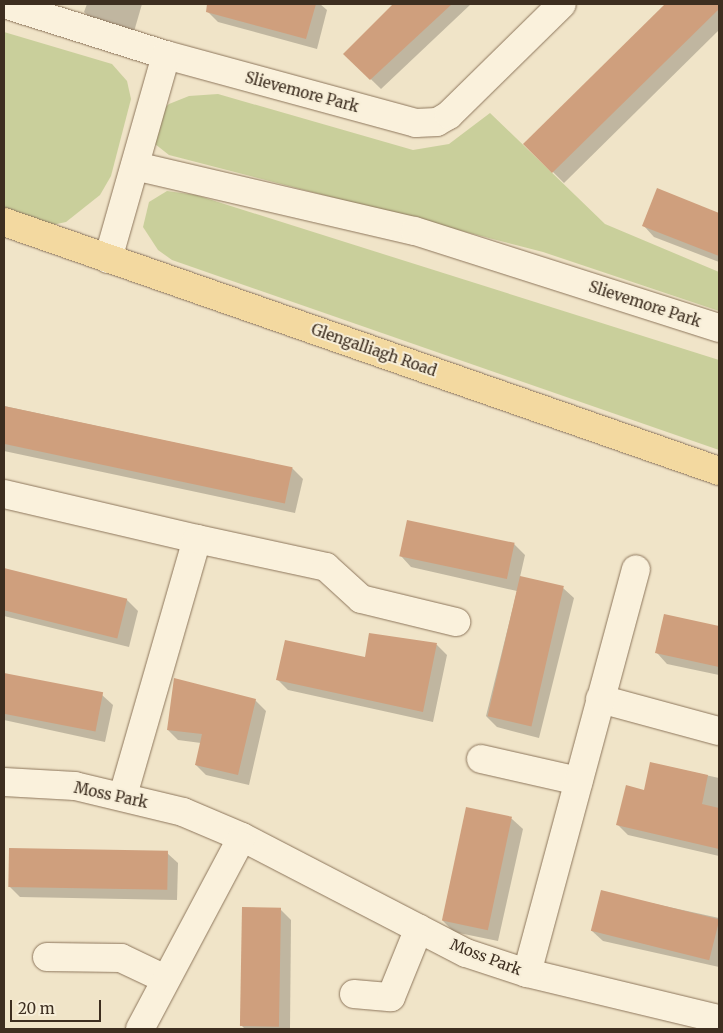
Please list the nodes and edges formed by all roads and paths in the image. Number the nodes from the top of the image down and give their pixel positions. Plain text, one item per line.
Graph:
1 (9, 4) edge
2 (562, 4) edge
3 (166, 55) junction
4 (136, 166) junction
5 (12, 230) edge
6 (108, 259) junction
7 (719, 328) edge
8 (719, 471) edge
9 (4, 494) edge
10 (198, 538) junction
11 (636, 569) dead end
12 (456, 622) dead end
13 (600, 699) junction
14 (719, 732) edge
15 (481, 759) dead end
16 (578, 781) junction
17 (4, 782) edge
18 (123, 795) junction
19 (242, 836) junction
20 (419, 928) junction
21 (47, 957) dead end
22 (527, 972) junction
23 (163, 978) junction
24 (354, 994) dead end
25 (713, 1022) edge
26 (140, 1029) edge

1 - 3 street, Slievemore Park
2 - 3 street, Slievemore Park
3 - 4 street
4 - 6 street
4 - 7 street, Slievemore Park
5 - 6 main road, Glengalliagh Road
6 - 8 main road, Glengalliagh Road
9 - 10 street
10 - 12 street
10 - 18 street
11 - 13 street
13 - 14 street
13 - 16 street
15 - 16 street
16 - 22 street
17 - 18 street, Moss Park
18 - 19 street, Moss Park
19 - 20 street, Moss Park
19 - 23 street
20 - 22 street, Moss Park
20 - 24 street
21 - 23 street
22 - 25 street, Moss Park
23 - 26 street

